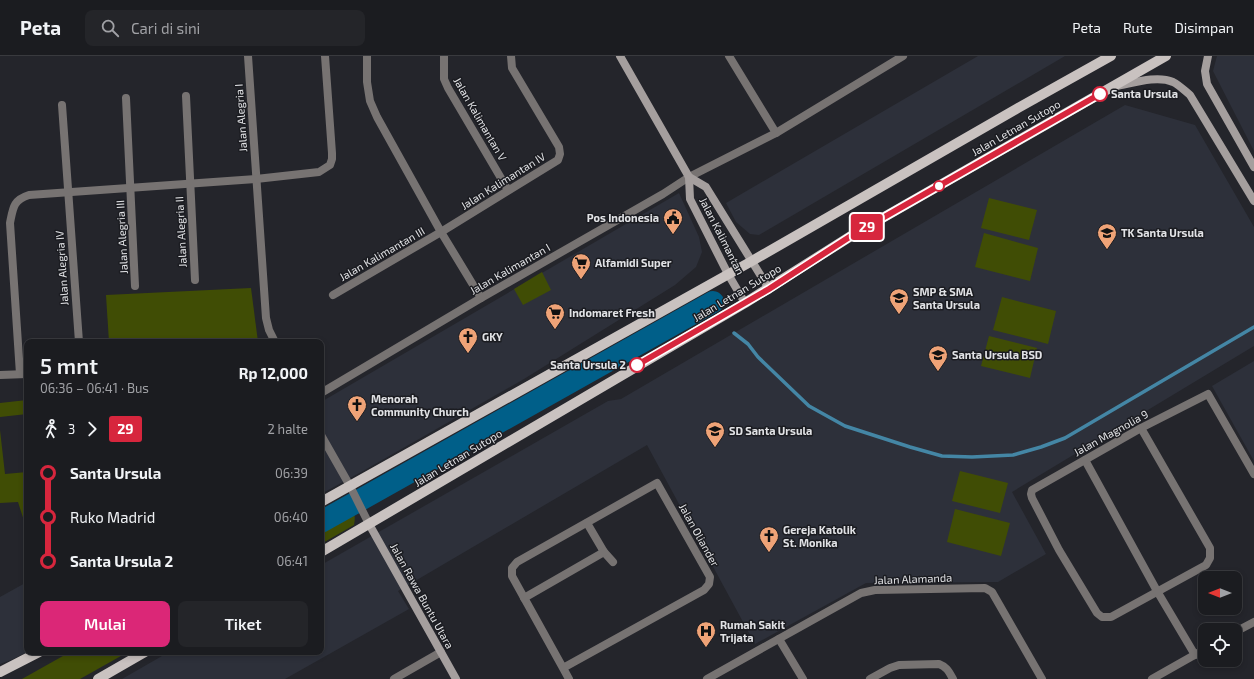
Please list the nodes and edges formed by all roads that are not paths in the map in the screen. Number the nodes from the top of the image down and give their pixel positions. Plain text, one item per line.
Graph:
1 (248, 56) edge
2 (325, 56) edge
3 (366, 56) edge
4 (444, 56) edge
5 (511, 56) edge
6 (620, 56) edge
7 (729, 56) edge
8 (903, 56) edge
9 (1111, 56) edge
10 (1166, 56) edge
11 (1208, 56) edge
12 (1112, 87) junction
13 (186, 96) dead end
14 (126, 98) dead end
15 (62, 105) dead end
16 (776, 133) junction
17 (1254, 167) edge
18 (689, 177) junction
19 (256, 179) junction
20 (190, 183) junction
21 (130, 187) junction
22 (508, 190) junction
23 (68, 192) junction
24 (1254, 201) edge
25 (441, 232) junction
26 (752, 261) junction
27 (728, 274) junction
28 (195, 280) dead end
29 (135, 286) dead end
30 (769, 289) junction
31 (333, 295) dead end
32 (481, 298) junction
33 (745, 303) junction
34 (79, 339) edge
35 (274, 339) edge
36 (23, 374) edge
37 (0, 375) edge
38 (324, 391) edge
39 (1142, 428) junction
40 (324, 440) edge
41 (1085, 460) junction
42 (1254, 474) edge
43 (350, 486) junction
44 (324, 500) edge
45 (587, 523) junction
46 (369, 524) junction
47 (324, 550) edge
48 (604, 552) junction
49 (613, 562) dead end
50 (1157, 591) junction
51 (524, 598) junction
52 (1254, 622) edge
53 (1242, 628) edge
54 (779, 639) junction
55 (441, 652) junction
56 (1198, 653) edge
57 (33, 655) edge
58 (140, 655) edge
59 (1195, 655) junction
60 (563, 668) junction
61 (0, 672) edge
62 (875, 678) edge
63 (98, 679) edge
64 (394, 679) edge
65 (456, 679) edge
66 (569, 679) edge
67 (707, 679) edge
68 (803, 679) edge
69 (953, 679) edge
70 (1042, 679) edge
71 (1152, 679) edge

1 - 19 street, Jalan Alegria I
2 - 19 street
3 - 25 street
4 - 22 street, Jalan Kalimantan V
5 - 22 street, Jalan Kalimantan IV
6 - 18 street, Jalan Kalimantan
7 - 16 street
8 - 16 street, Jalan Kalimantan I
9 - 26 main road, Jalan Letnan Sutopo
10 - 12 main road, Jalan Letnan Sutopo
11 - 17 street
12 - 24 street
12 - 30 main road, Jalan Letnan Sutopo
13 - 20 street, Jalan Alegria II
14 - 21 street, Jalan Alegria III
15 - 23 street, Jalan Alegria IV
16 - 18 street, Jalan Kalimantan I
18 - 26 street, Jalan Kalimantan
18 - 27 street, Jalan Kalimantan
18 - 32 street, Jalan Kalimantan I
19 - 20 street
19 - 35 street, Jalan Alegria I
20 - 21 street
20 - 28 street, Jalan Alegria II
21 - 23 street
21 - 29 street, Jalan Alegria III
22 - 25 street, Jalan Kalimantan IV
23 - 34 street, Jalan Alegria IV
23 - 36 street
25 - 31 street, Jalan Kalimantan III
25 - 32 street
26 - 27 main road, Jalan Letnan Sutopo
26 - 30 street, Jalan Kalimantan
27 - 33 street, Jalan Kalimantan
27 - 43 main road, Jalan Letnan Sutopo
30 - 33 main road, Jalan Letnan Sutopo
32 - 38 street, Jalan Kalimantan I
33 - 46 main road, Jalan Letnan Sutopo
36 - 37 street
39 - 41 street, Jalan Magnolia 9
39 - 42 street, Jalan Magnolia 9
39 - 50 street
40 - 43 street
41 - 50 street
41 - 50 street, Jalan Magnolia 9
43 - 44 main road, Jalan Letnan Sutopo
43 - 46 street
45 - 48 street
45 - 51 street, Jalan Oliander
45 - 60 street, Jalan Oliander
46 - 47 main road, Jalan Letnan Sutopo
46 - 55 street, Jalan Rawa Buntu Utara
48 - 49 street
48 - 51 street
50 - 59 street
51 - 60 street, Jalan Oliander
52 - 53 street
54 - 67 street, Jalan Alamanda
54 - 68 street
54 - 70 street, Jalan Alamanda
55 - 64 street
55 - 65 street, Jalan Rawa Buntu Utara
56 - 59 street
57 - 61 main road
58 - 63 main road
59 - 71 street
60 - 66 street, Jalan Oliander
62 - 69 street

